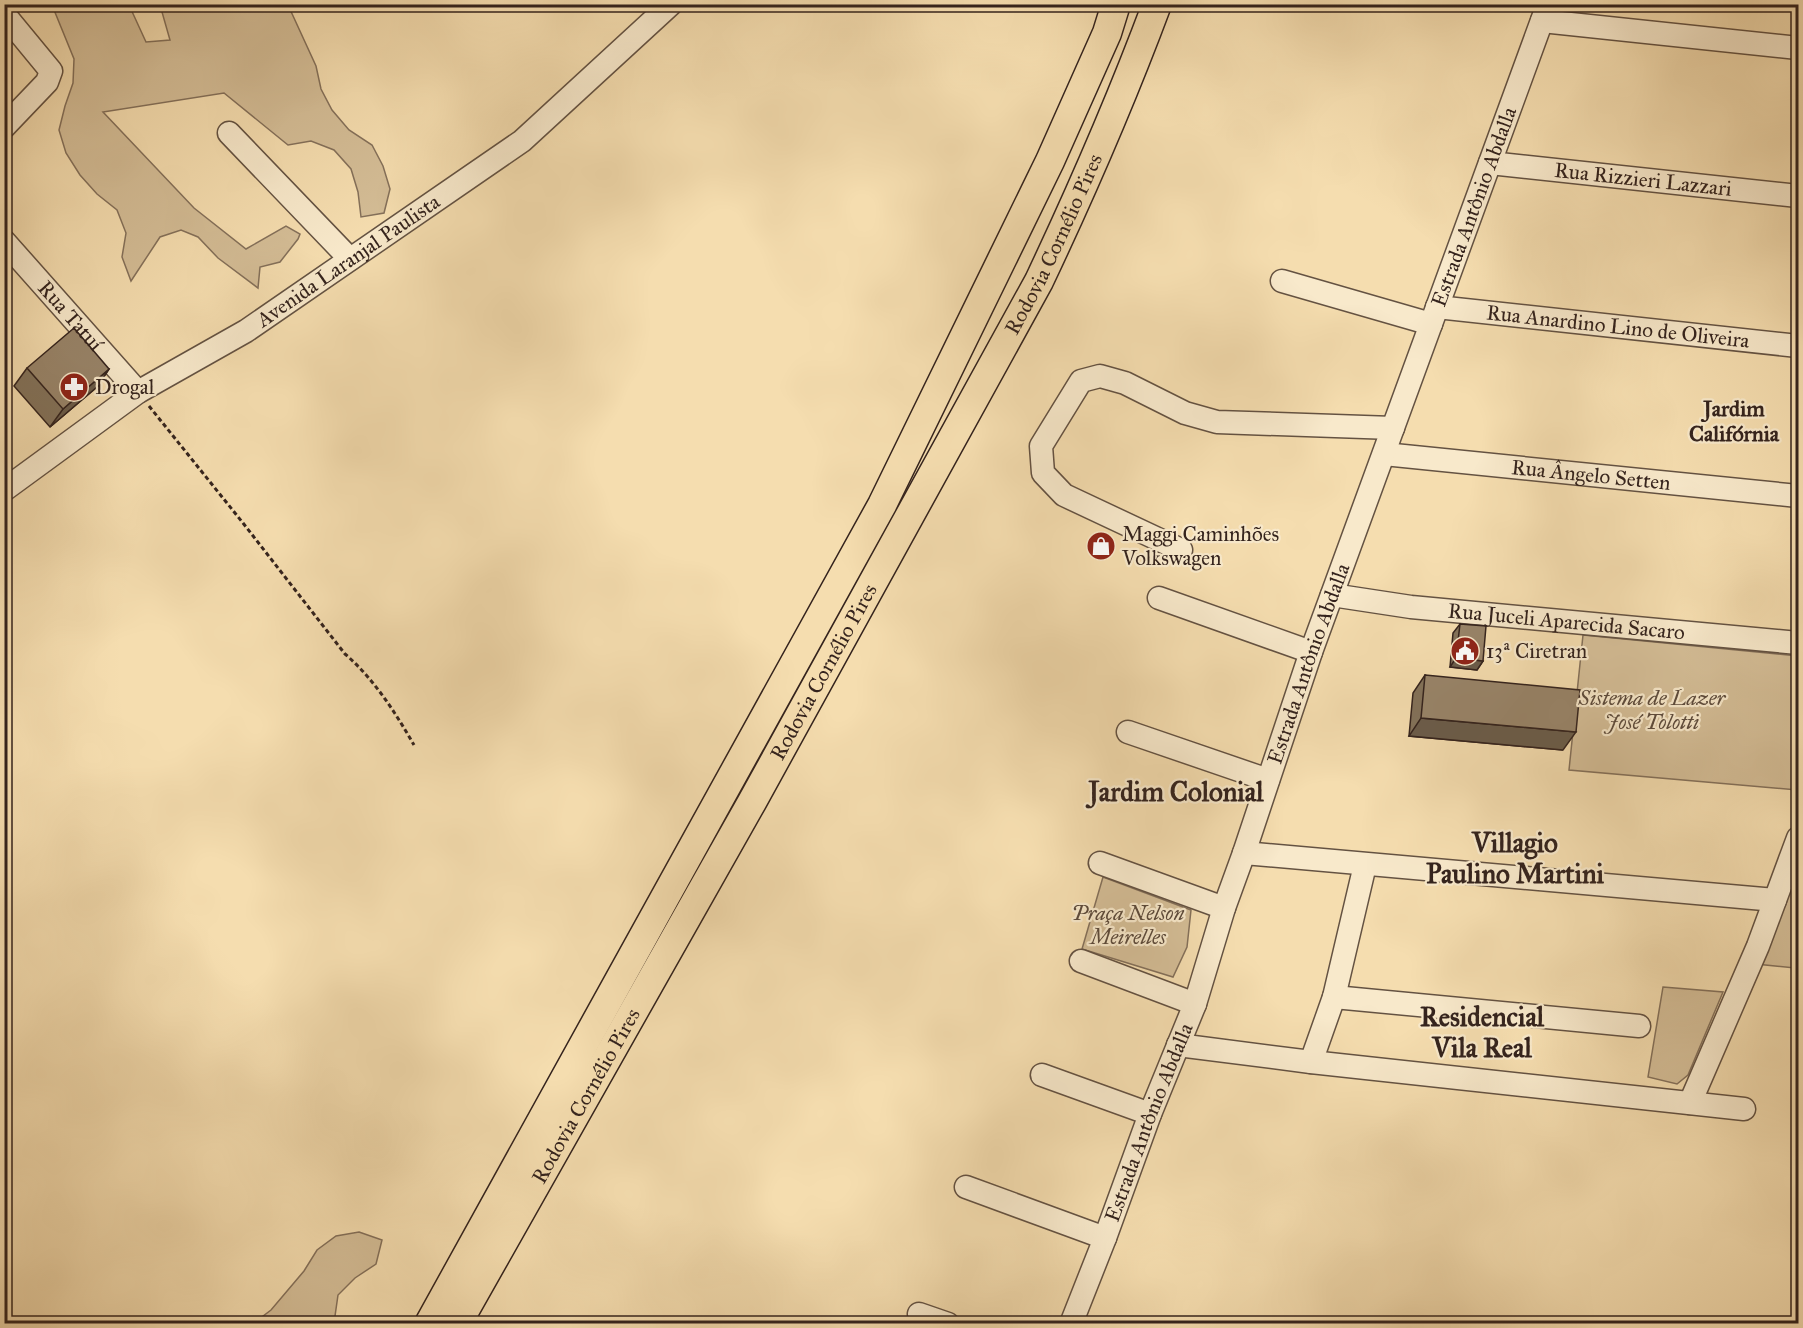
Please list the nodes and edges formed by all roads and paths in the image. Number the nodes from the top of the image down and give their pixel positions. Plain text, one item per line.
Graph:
1 (671, 4) edge
2 (1116, 4) edge
3 (1157, 4) edge
4 (1545, 13) edge
5 (4, 14) edge
6 (1798, 48) edge
7 (4, 127) edge
8 (229, 133) dead end
9 (1490, 163) junction
10 (1798, 196) edge
11 (4, 241) edge
12 (350, 259) junction
13 (1282, 281) dead end
14 (1434, 316) junction
15 (1798, 346) edge
16 (138, 392) junction
17 (1393, 428) junction
18 (1384, 454) junction
19 (7, 483) edge
20 (1798, 496) edge
21 (1180, 550) dead end
22 (1332, 595) junction
23 (1159, 598) dead end
24 (1798, 643) edge
25 (1311, 652) junction
26 (1128, 732) dead end
27 (414, 745) dead end
28 (1268, 780) junction
29 (1798, 838) edge
30 (1244, 853) junction
31 (1100, 863) dead end
32 (1365, 865) junction
33 (1775, 900) junction
34 (1224, 908) junction
35 (1081, 961) dead end
36 (1334, 997) junction
37 (1195, 1004) junction
38 (1639, 1026) dead end
39 (1178, 1045) junction
40 (1311, 1062) junction
41 (1042, 1075) dead end
42 (1690, 1103) junction
43 (1744, 1109) dead end
44 (1150, 1114) junction
45 (966, 1187) dead end
46 (1105, 1239) junction
47 (919, 1314) dead end
48 (429, 1323) edge
49 (457, 1323) edge
50 (948, 1323) edge
51 (1071, 1323) edge

1 - 12 street, Avenida Laranjal Paulista
2 - 48 main road, Rodovia Cornélio Pires
3 - 49 main road, Rodovia Cornélio Pires
4 - 6 street
4 - 9 street, Estrada Antônio Abdalla
5 - 7 street
8 - 12 street
9 - 10 street, Rua Rizzieri Lazzari
9 - 14 street, Estrada Antônio Abdalla
11 - 16 street, Rua Tatuí
12 - 16 street, Avenida Laranjal Paulista
13 - 14 street, Rua Anardino Lino de Oliveira
14 - 15 street, Rua Anardino Lino de Oliveira
14 - 17 street, Estrada Antônio Abdalla
16 - 19 street, Avenida Laranjal Paulista
16 - 27 path
17 - 18 street, Estrada Antônio Abdalla
17 - 21 street
18 - 20 street, Rua Ângelo Setten
18 - 22 street, Estrada Antônio Abdalla
22 - 24 street, Rua Juceli Aparecida Sacaro
22 - 25 street, Estrada Antônio Abdalla
23 - 25 street
25 - 28 street, Estrada Antônio Abdalla
26 - 28 street
28 - 30 street, Estrada Antônio Abdalla
29 - 33 street
30 - 32 street
30 - 34 street, Estrada Antônio Abdalla
31 - 34 street
32 - 33 street
32 - 36 street
33 - 42 street
34 - 37 street, Estrada Antônio Abdalla
35 - 37 street
36 - 38 street
36 - 40 street
37 - 39 street, Estrada Antônio Abdalla
39 - 40 street
39 - 44 street, Estrada Antônio Abdalla
40 - 42 street
41 - 44 street
42 - 43 street
44 - 46 street, Estrada Antônio Abdalla
45 - 46 street
46 - 51 street, Estrada Antônio Abdalla
47 - 50 street

